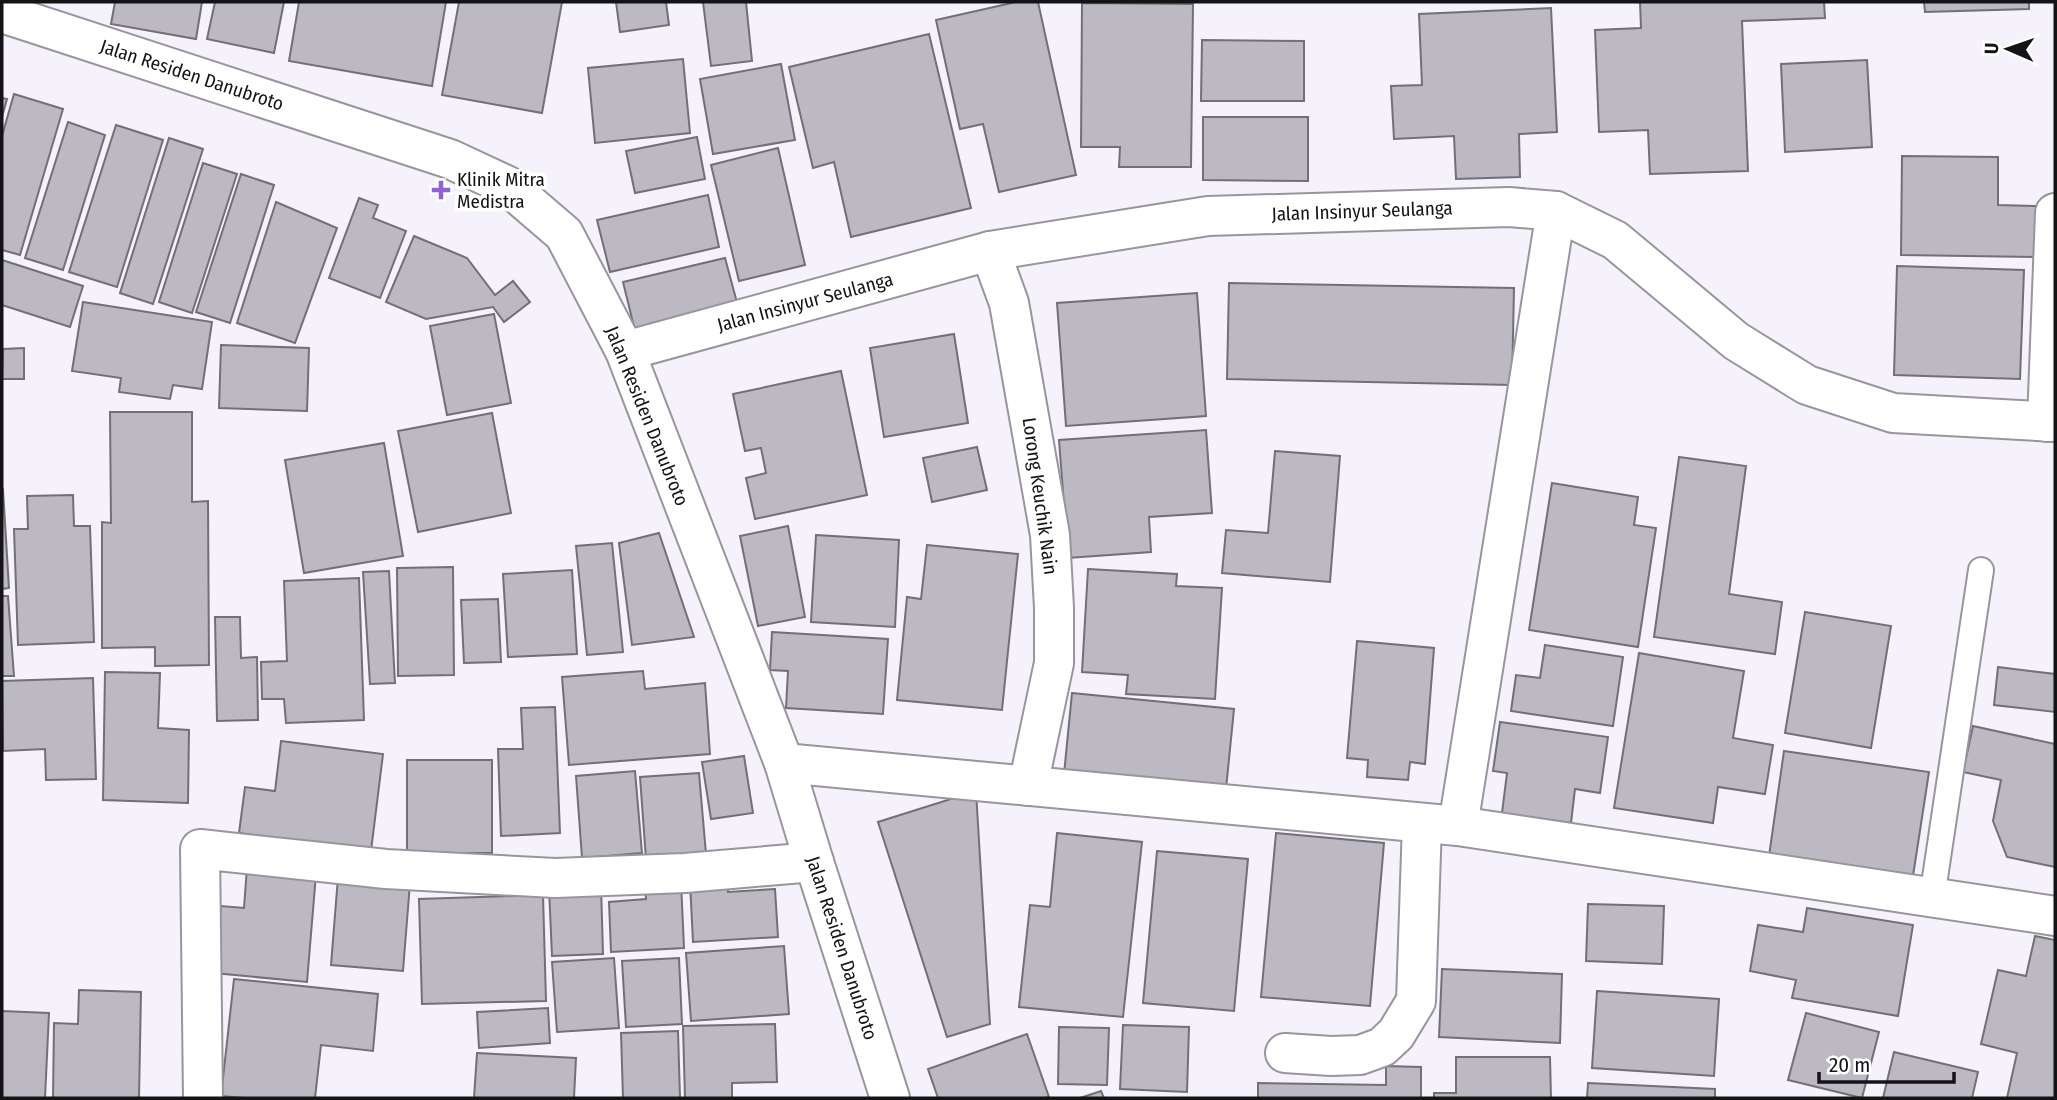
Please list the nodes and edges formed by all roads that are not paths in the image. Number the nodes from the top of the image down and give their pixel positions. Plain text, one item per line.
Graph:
1 (2, 13) edge
2 (33, 13) edge
3 (1556, 211) junction
4 (2055, 213) edge
5 (990, 251) junction
6 (625, 351) junction
7 (2051, 422) edge
8 (1981, 570) dead end
9 (784, 763) junction
10 (1028, 786) junction
11 (1440, 824) junction
12 (814, 862) junction
13 (1932, 898) junction
14 (2055, 916) edge
15 (1285, 1053) dead end
16 (881, 1096) edge
17 (203, 1098) edge

1 - 2 street, Jalan Residen Danubroto
2 - 6 street, Jalan Residen Danubroto
3 - 5 street, Jalan Insinyur Seulanga
3 - 7 street, Jalan Insinyur Seulanga
3 - 11 street
4 - 7 street
5 - 6 street, Jalan Insinyur Seulanga
5 - 10 street, Lorong Keuchik Nain
6 - 9 street, Jalan Residen Danubroto
8 - 13 lane
9 - 10 street
9 - 12 street, Jalan Residen Danubroto
10 - 11 street
11 - 13 street
11 - 15 street
12 - 16 street, Jalan Residen Danubroto
12 - 17 street
13 - 14 street

